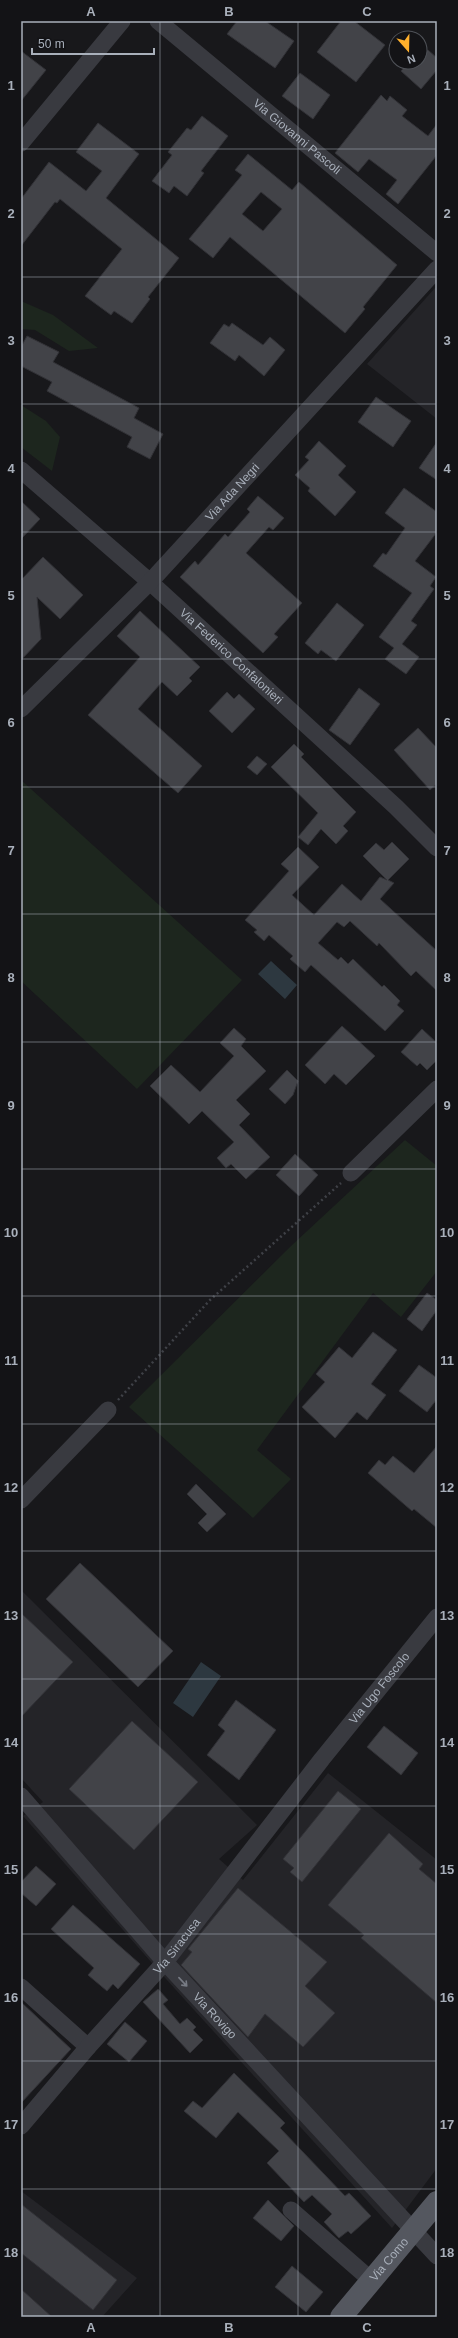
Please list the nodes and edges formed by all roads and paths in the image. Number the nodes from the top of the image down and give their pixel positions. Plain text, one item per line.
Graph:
1 (122, 21) edge
2 (158, 21) edge
3 (21, 143) edge
4 (437, 253) edge
5 (437, 269) edge
6 (21, 470) edge
7 (150, 582) junction
8 (21, 709) edge
9 (437, 848) edge
10 (437, 1088) edge
11 (351, 1173) joint
12 (108, 1410) joint
13 (21, 1500) edge
14 (437, 1617) edge
15 (322, 1759) joint
16 (21, 1796) edge
17 (165, 1962) junction
18 (21, 1987) edge
19 (88, 2047) junction
20 (21, 2126) edge
21 (437, 2202) edge
22 (291, 2210) dead end
23 (412, 2232) junction
24 (437, 2256) edge
25 (371, 2280) junction
26 (341, 2317) edge

1 - 3 street
2 - 4 street, Via Giovanni Pascoli
5 - 7 street, Via Ada Negri
6 - 7 street, Via Federico Confalonieri
7 - 8 street, Via Ada Negri
7 - 9 street, Via Federico Confalonieri
10 - 11 street
11 - 12 path
12 - 13 street
14 - 15 street, Via Ugo Foscolo
15 - 17 street, Via Siracusa
16 - 17 street, Via Rovigo
17 - 19 street, Via Siracusa
17 -> 23 street, Via Rovigo
18 - 19 street
19 - 20 street, Via Siracusa
21 - 23 main road, Via Como
22 - 25 street
23 - 24 street, Via Rovigo
23 - 25 main road, Via Como
25 - 26 main road, Via Como

